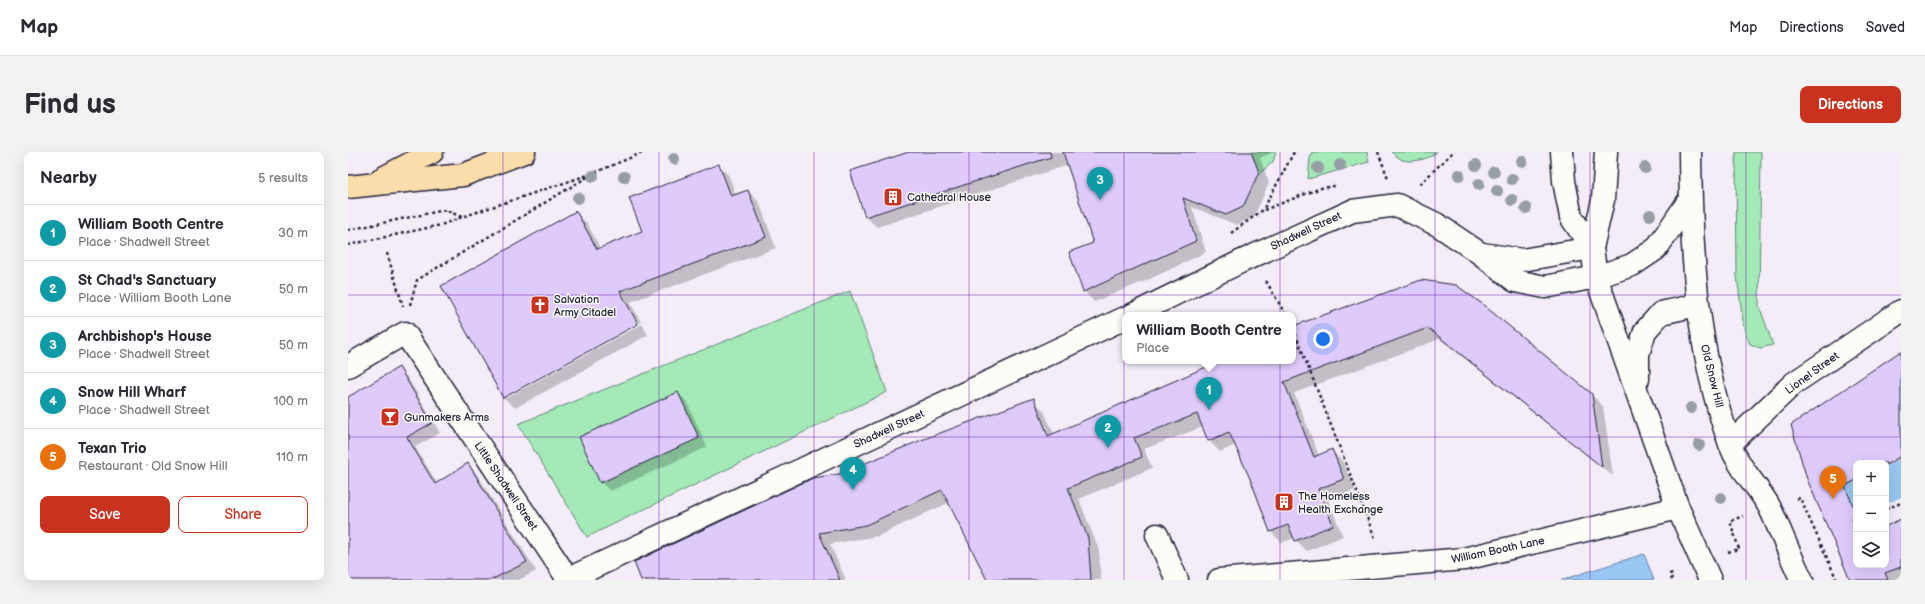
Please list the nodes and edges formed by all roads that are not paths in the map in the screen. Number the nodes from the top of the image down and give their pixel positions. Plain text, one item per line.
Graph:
1 (432, 152) edge
2 (524, 152) edge
3 (1562, 152) edge
4 (1606, 152) edge
5 (1690, 152) edge
6 (371, 184) junction
7 (348, 187) edge
8 (1690, 199) junction
9 (1592, 248) junction
10 (1481, 254) junction
11 (1596, 277) junction
12 (1697, 305) junction
13 (1901, 311) edge
14 (1138, 312) edge
15 (1122, 319) edge
16 (348, 366) edge
17 (1638, 392) junction
18 (1730, 444) junction
19 (1678, 508) junction
20 (1157, 535) dead end
21 (1789, 554) junction
22 (567, 579) edge
23 (1177, 580) edge
24 (1219, 580) edge
25 (1710, 580) edge
26 (1787, 580) edge
27 (1802, 580) edge

1 - 6 highway
2 - 6 highway
3 - 9 street
4 - 9 street
5 - 8 street, Old Snow Hill
6 - 7 highway
8 - 11 street, Shadwell Street
8 - 12 street, Old Snow Hill
9 - 10 street, Shadwell Street
9 - 11 street
10 - 11 street, Shadwell Street
10 - 14 street, Shadwell Street
11 - 17 street
12 - 17 street
12 - 18 street, Old Snow Hill
13 - 18 street, Lionel Street
15 - 22 street, Shadwell Street
16 - 22 street, Little Shadwell Street
17 - 19 street
18 - 21 street, Old Snow Hill
19 - 24 street, William Booth Lane
19 - 25 street
20 - 23 street
21 - 26 street
21 - 27 street, Old Snow Hill

